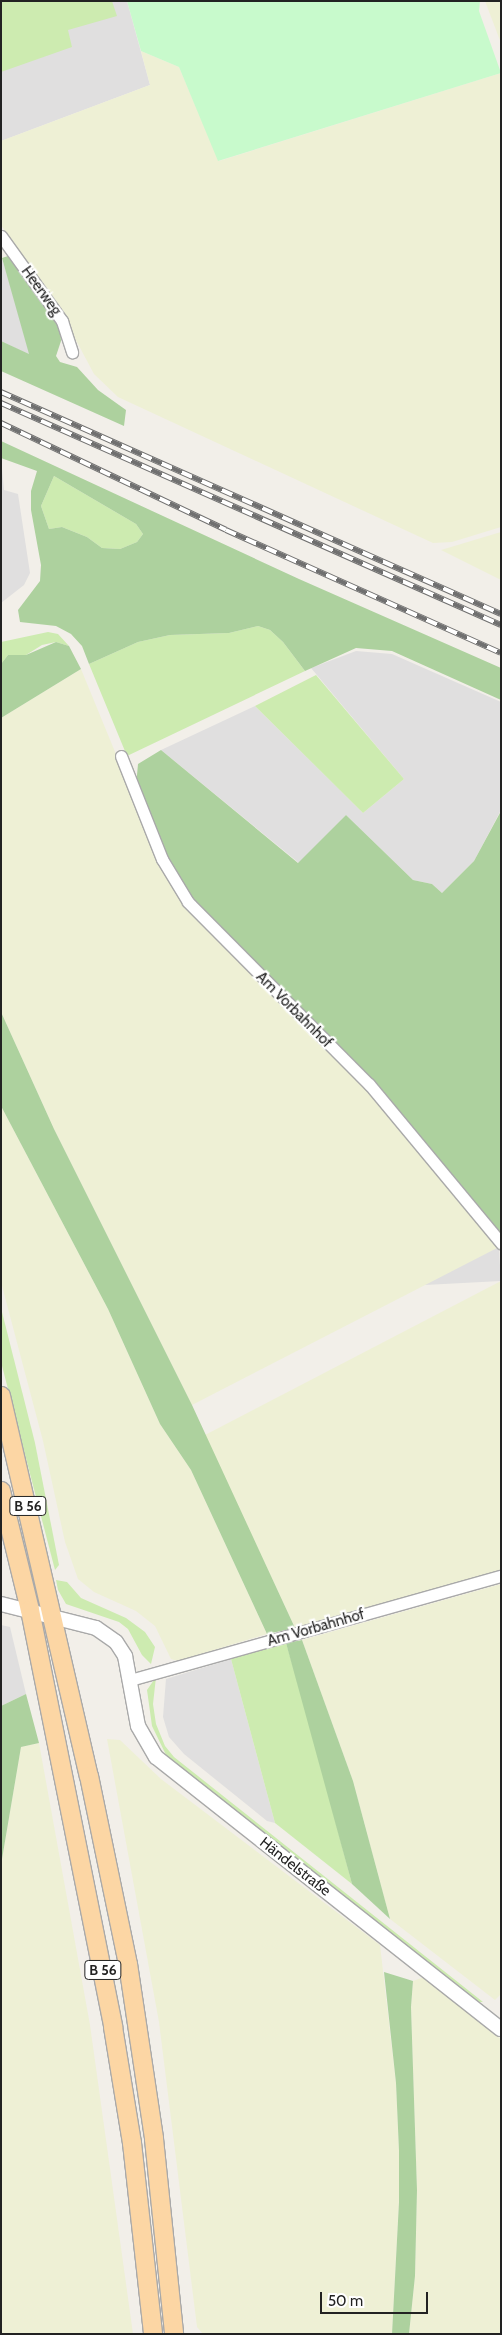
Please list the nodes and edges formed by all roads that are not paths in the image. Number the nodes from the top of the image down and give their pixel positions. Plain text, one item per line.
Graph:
1 (1, 236) edge
2 (72, 352) dead end
3 (121, 756) dead end
4 (501, 1243) edge
5 (1, 1396) edge
6 (1, 1491) edge
7 (501, 1576) edge
8 (1, 1604) edge
9 (30, 1610) junction
10 (53, 1616) junction
11 (130, 1680) junction
12 (501, 2029) edge
13 (153, 2334) edge
14 (174, 2334) edge

1 - 2 street, Heerweg
3 - 4 street, Am Vorbahnhof
5 - 10 main road, B 56
6 - 9 main road, B 56
7 - 11 street, Am Vorbahnhof
8 - 9 street, Händelstraße
9 - 10 street, Händelstraße
9 - 13 main road, B 56
10 - 11 street, Händelstraße
10 - 14 main road, B 56
11 - 12 street, Händelstraße

